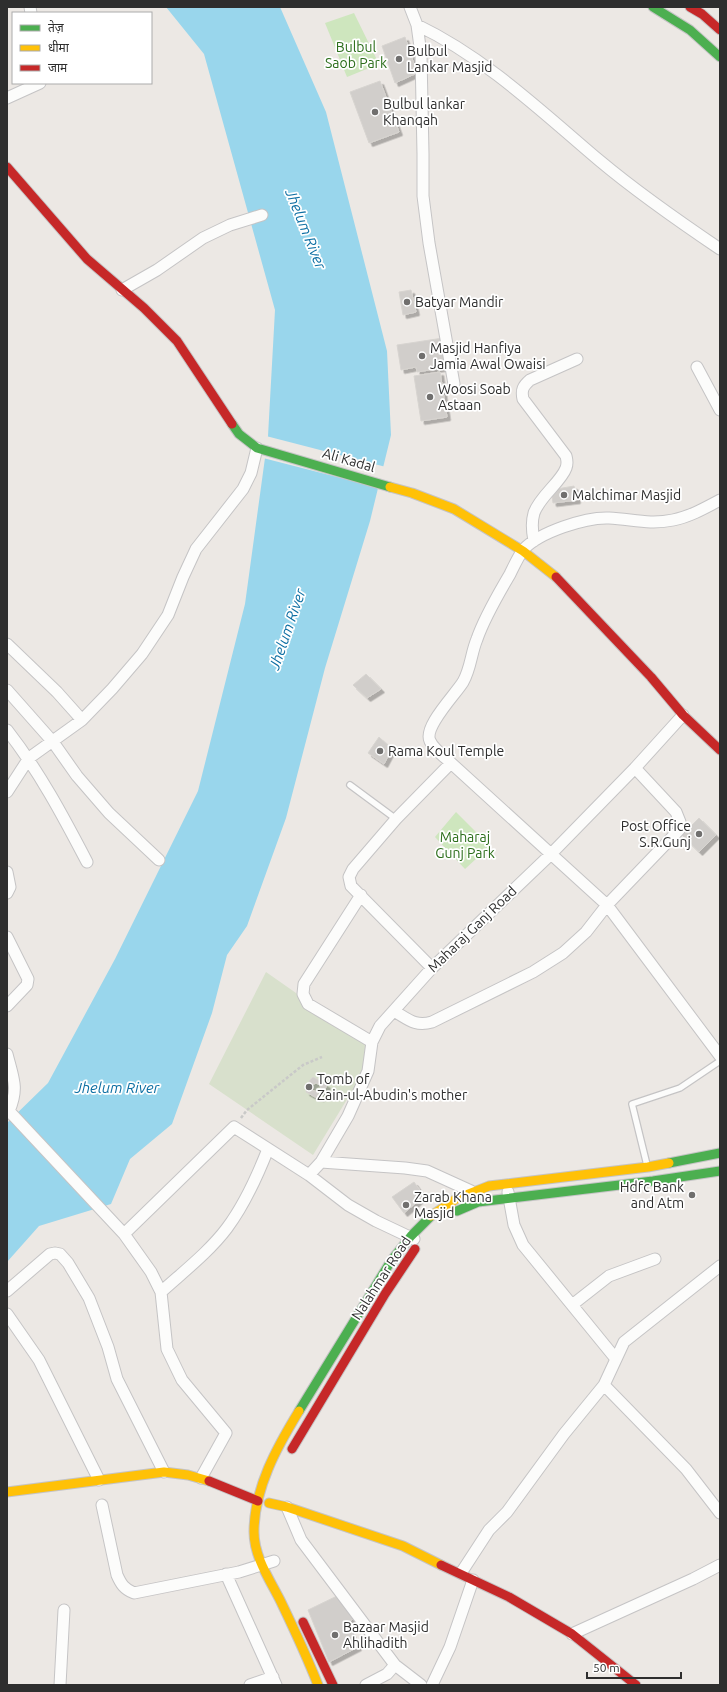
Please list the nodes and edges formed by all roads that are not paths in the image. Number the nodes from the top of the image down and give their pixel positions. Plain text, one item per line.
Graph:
1 (410, 7) edge
2 (652, 7) edge
3 (690, 7) edge
4 (417, 25) junction
5 (720, 30) edge
6 (720, 57) edge
7 (38, 84) edge
8 (7, 98) edge
9 (7, 167) edge
10 (262, 215) dead end
11 (720, 249) edge
12 (122, 290) junction
13 (577, 359) dead end
14 (697, 367) dead end
15 (454, 384) dead end
16 (720, 410) edge
17 (257, 448) junction
18 (720, 500) edge
19 (534, 541) junction
20 (523, 551) junction
21 (7, 644) edge
22 (7, 690) edge
23 (683, 715) junction
24 (82, 720) junction
25 (7, 730) edge
26 (53, 742) junction
27 (720, 750) edge
28 (29, 758) junction
29 (451, 763) junction
30 (636, 768) junction
31 (350, 785) dead end
32 (7, 792) edge
33 (396, 819) junction
34 (550, 855) junction
35 (159, 860) dead end
36 (87, 862) dead end
37 (7, 872) edge
38 (7, 893) edge
39 (361, 895) junction
40 (607, 905) junction
41 (7, 937) edge
42 (432, 968) junction
43 (7, 1006) edge
44 (394, 1011) junction
45 (372, 1042) junction
46 (7, 1054) edge
47 (720, 1056) edge
48 (720, 1061) edge
49 (10, 1113) edge
50 (268, 1149) junction
51 (720, 1153) edge
52 (321, 1162) junction
53 (648, 1168) junction
54 (720, 1171) edge
55 (310, 1175) junction
56 (506, 1184) junction
57 (471, 1191) junction
58 (509, 1198) junction
59 (449, 1216) dead end
60 (124, 1234) junction
61 (418, 1239) junction
62 (654, 1259) dead end
63 (720, 1266) edge
64 (7, 1291) edge
65 (161, 1292) junction
66 (572, 1305) junction
67 (7, 1314) edge
68 (616, 1359) junction
69 (604, 1385) junction
70 (289, 1455) dead end
71 (164, 1472) junction
72 (200, 1478) junction
73 (99, 1480) junction
74 (7, 1492) edge
75 (258, 1501) junction
76 (269, 1503) dead end
77 (102, 1505) dead end
78 (287, 1507) junction
79 (720, 1513) edge
80 (275, 1561) dead end
81 (263, 1565) junction
82 (720, 1565) edge
83 (461, 1573) junction
84 (226, 1574) junction
85 (473, 1580) junction
86 (64, 1610) dead end
87 (301, 1616) dead end
88 (572, 1634) junction
89 (396, 1665) junction
90 (275, 1681) edge
91 (317, 1684) edge
92 (60, 1685) edge
93 (250, 1685) edge
94 (333, 1685) edge
95 (366, 1685) edge
96 (421, 1685) edge
97 (432, 1685) edge
98 (636, 1685) edge

1 - 4 street
2 - 6 street
3 - 5 street
4 - 11 street
4 - 15 street
7 - 8 street
9 - 12 street, Ali Kadal
10 - 12 street
12 - 17 street, Ali Kadal
13 - 19 street
14 - 16 street
17 - 20 street, Ali Kadal
17 - 24 street
18 - 19 street
19 - 20 street
20 - 23 street, Ali Kadal
20 - 29 street
21 - 24 street
22 - 26 street
23 - 27 street, Ali Kadal
23 - 30 street, Maharaj Ganj Road
24 - 26 street
25 - 28 street
26 - 28 street
26 - 35 street
28 - 32 street
28 - 36 street
29 - 33 street
29 - 34 street
30 - 34 street, Maharaj Ganj Road
30 - 40 street
31 - 33 lane
33 - 39 street
34 - 40 street
34 - 42 street, Maharaj Ganj Road
37 - 38 street
39 - 42 street
39 - 45 street
40 - 44 street
40 - 47 street
41 - 43 street
42 - 44 street, Maharaj Ganj Road
44 - 45 street, Maharaj Ganj Road
45 - 52 street, Maharaj Ganj Road
46 - 49 street
48 - 53 lane
49 - 60 street
50 - 55 street
50 - 60 street
50 - 65 street
51 - 53 street
52 - 55 street, Maharaj Ganj Road
52 - 57 street
53 - 56 street
54 - 58 street
55 - 61 street
56 - 57 street
56 - 58 street
57 - 61 street
58 - 59 street
58 - 66 street
60 - 65 street
61 - 70 street, Nalahmar Road
61 - 75 street
62 - 66 street
63 - 68 street
64 - 71 street
65 - 72 street
66 - 68 street
67 - 73 street
68 - 69 street
69 - 79 street
69 - 83 street
71 - 72 street
71 - 73 street
72 - 75 street
73 - 74 street
75 - 81 street
76 - 78 street
77 - 84 street
78 - 83 street
78 - 89 street
80 - 81 street
81 - 84 street
81 - 91 street
82 - 88 street
83 - 85 street
84 - 90 street
85 - 88 street
85 - 97 street
86 - 92 street
87 - 94 street
88 - 98 street
89 - 95 street
89 - 96 street
90 - 93 street

